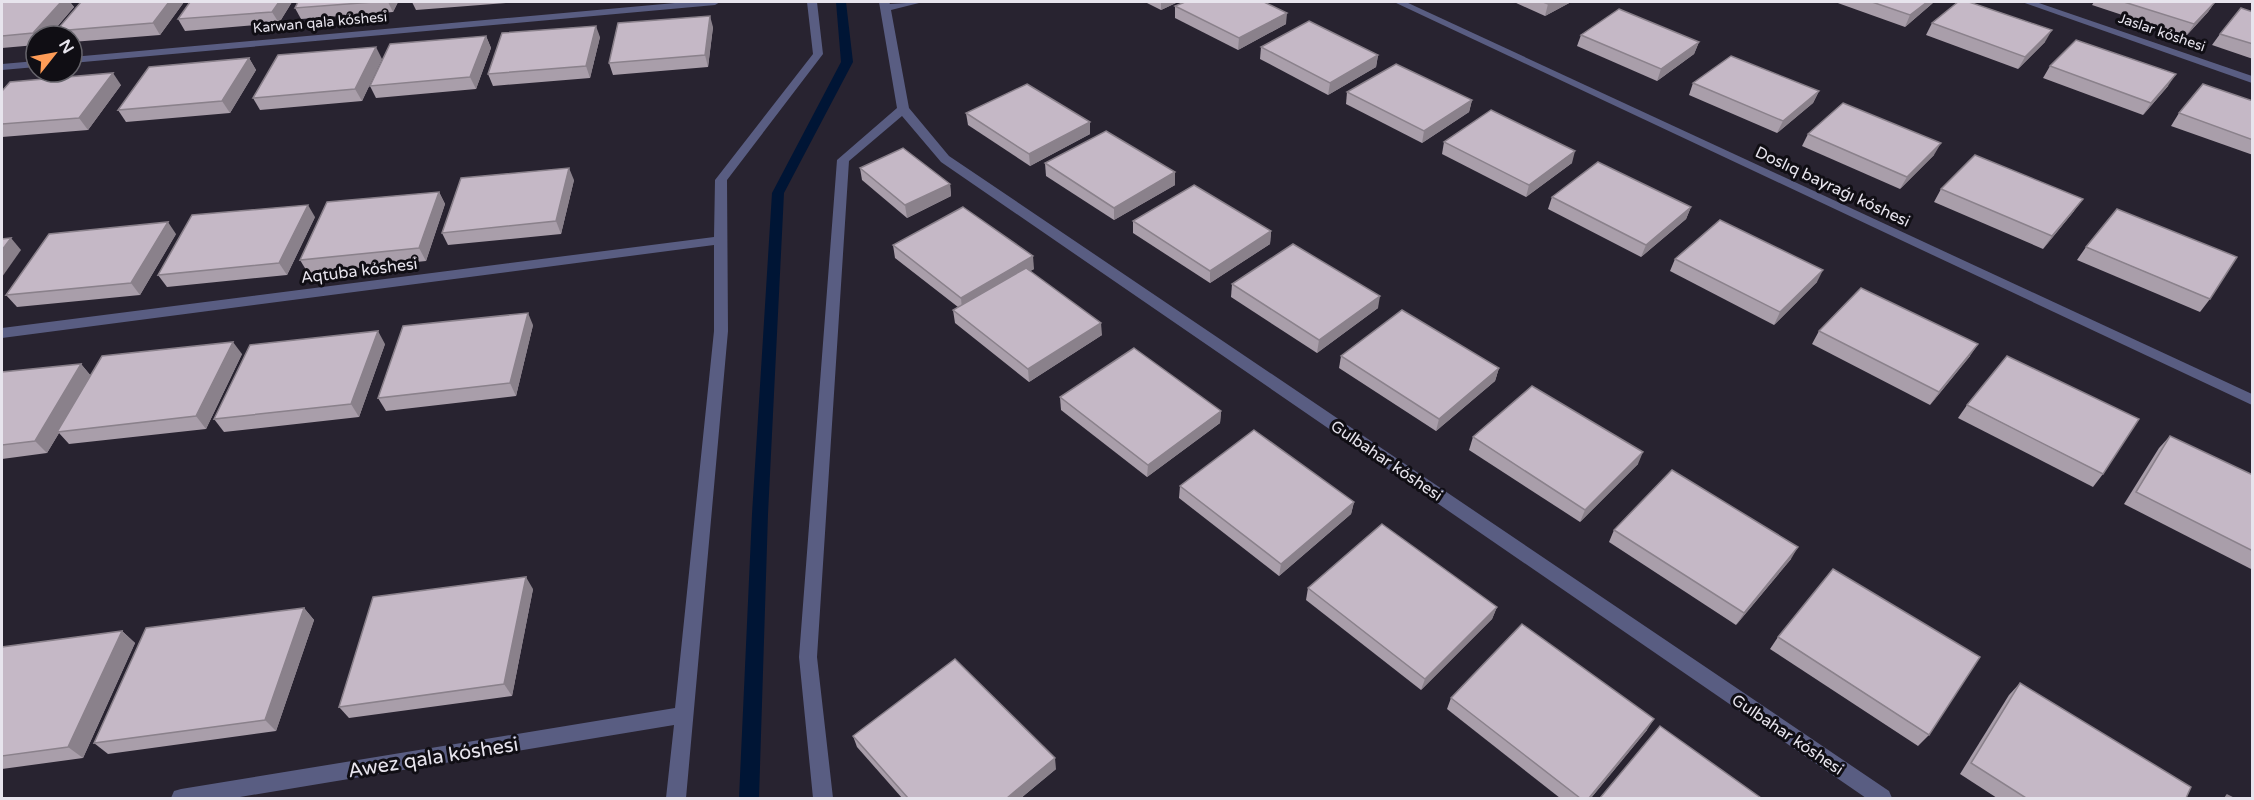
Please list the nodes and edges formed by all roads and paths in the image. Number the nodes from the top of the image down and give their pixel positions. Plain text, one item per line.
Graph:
1 (715, 2) edge
2 (812, 2) edge
3 (918, 2) edge
4 (1399, 2) edge
5 (2027, 2) edge
6 (885, 4) edge
7 (84, 59) edge
8 (24, 65) edge
9 (2, 67) edge
10 (2253, 80) edge
11 (903, 109) junction
12 (721, 240) junction
13 (2, 333) edge
14 (2253, 400) edge
15 (684, 715) junction
16 (181, 798) edge
17 (676, 798) edge
18 (823, 798) edge
19 (1882, 798) edge

1 - 7 street, Karwan qala kóshesi
2 - 12 street
3 - 6 street
4 - 14 street, Doslıq bayraǵı kóshesi
5 - 10 street, Jaslar kóshesi
6 - 11 street
8 - 9 street
11 - 18 street
11 - 19 street, Gulbahar kóshesi
12 - 13 street, Aqtuba kóshesi
12 - 15 street
15 - 16 street, Awez qala kóshesi
15 - 17 street

